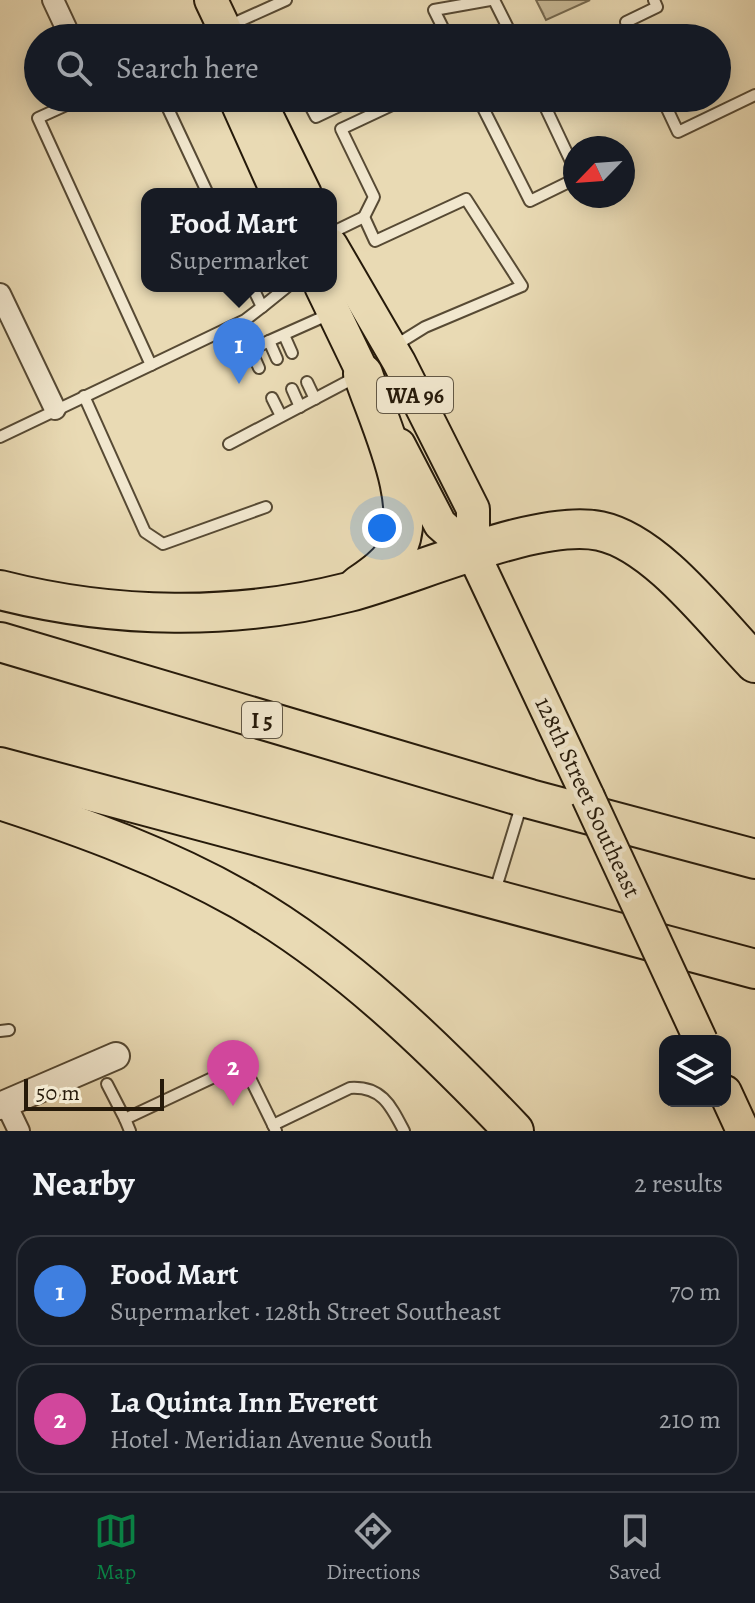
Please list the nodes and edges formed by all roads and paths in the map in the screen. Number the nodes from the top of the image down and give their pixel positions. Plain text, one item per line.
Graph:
1 (53, 0) edge
2 (192, 0) edge
3 (286, 0) edge
4 (492, 0) edge
5 (654, 0) edge
6 (64, 24) edge
7 (216, 24) edge
8 (223, 24) edge
9 (441, 24) edge
10 (505, 24) edge
11 (627, 24) edge
12 (755, 95) edge
13 (731, 107) edge
14 (51, 112) edge
15 (170, 112) edge
16 (260, 112) edge
17 (260, 112) edge
18 (263, 112) edge
19 (377, 112) edge
20 (485, 112) edge
21 (548, 112) edge
22 (669, 112) edge
23 (720, 112) edge
24 (563, 145) edge
25 (563, 185) edge
26 (205, 188) edge
27 (277, 188) edge
28 (288, 188) edge
29 (302, 188) edge
30 (364, 217) junction
31 (337, 230) edge
32 (337, 255) edge
33 (255, 292) edge
34 (281, 292) edge
35 (0, 294) edge
36 (327, 299) edge
37 (262, 307) junction
38 (284, 335) junction
39 (269, 341) junction
40 (391, 348) junction
41 (292, 353) dead end
42 (277, 359) dead end
43 (151, 365) junction
44 (259, 368) dead end
45 (363, 374) junction
46 (307, 382) dead end
47 (292, 389) dead end
48 (84, 396) junction
49 (272, 398) dead end
50 (315, 399) junction
51 (300, 407) junction
52 (55, 409) junction
53 (281, 416) junction
54 (0, 437) edge
55 (229, 444) dead end
56 (266, 507) dead end
57 (473, 553) junction
58 (0, 590) edge
59 (349, 592) junction
60 (0, 642) edge
61 (755, 663) edge
62 (0, 767) edge
63 (524, 797) junction
64 (0, 800) edge
65 (755, 859) edge
66 (494, 897) junction
67 (755, 969) edge
68 (698, 1035) edge
69 (116, 1056) dead end
70 (107, 1084) dead end
71 (3, 1105) edge
72 (731, 1105) edge
73 (125, 1119) junction
74 (274, 1128) edge
75 (19, 1131) edge
76 (130, 1131) edge
77 (404, 1131) edge
78 (514, 1131) edge
79 (743, 1131) edge

1 - 6 street
2 - 7 main road
3 - 8 lane
4 - 9 lane
4 - 10 lane
5 - 11 lane
12 - 13 lane
14 - 43 lane
15 - 26 lane
16 - 27 main road
17 - 28 main road
18 - 29 main road
19 - 30 lane
20 - 25 lane
21 - 24 lane
22 - 23 lane
30 - 31 lane
30 - 40 lane
32 - 40 main road, 128th Street Southeast / WA 96
33 - 37 lane
34 - 37 lane
35 - 52 street
36 - 38 lane
36 - 45 main road, 128th Street Southeast / WA 96
37 - 43 lane
38 - 39 lane
38 - 41 lane
39 - 42 lane
39 - 44 lane
40 - 57 main road, 128th Street Southeast / WA 96
43 - 48 lane
45 - 50 lane
45 - 57 main road, 128th Street Southeast / WA 96
45 - 59 highway
46 - 50 lane
47 - 51 lane
48 - 52 lane
48 - 56 lane
49 - 53 lane
50 - 51 lane
51 - 53 lane
52 - 54 lane
53 - 55 lane
57 - 59 highway
57 - 61 highway
57 - 68 main road, 128th Street Southeast / WA 96, bridge
58 - 59 highway
60 - 63 highway, I 5
62 - 66 highway
63 - 65 highway, I 5
63 - 66 lane
64 - 78 highway
66 - 67 highway
69 - 71 street
70 - 73 lane
71 - 75 street
72 - 79 main road
73 - 74 lane
73 - 76 lane
74 - 77 lane

